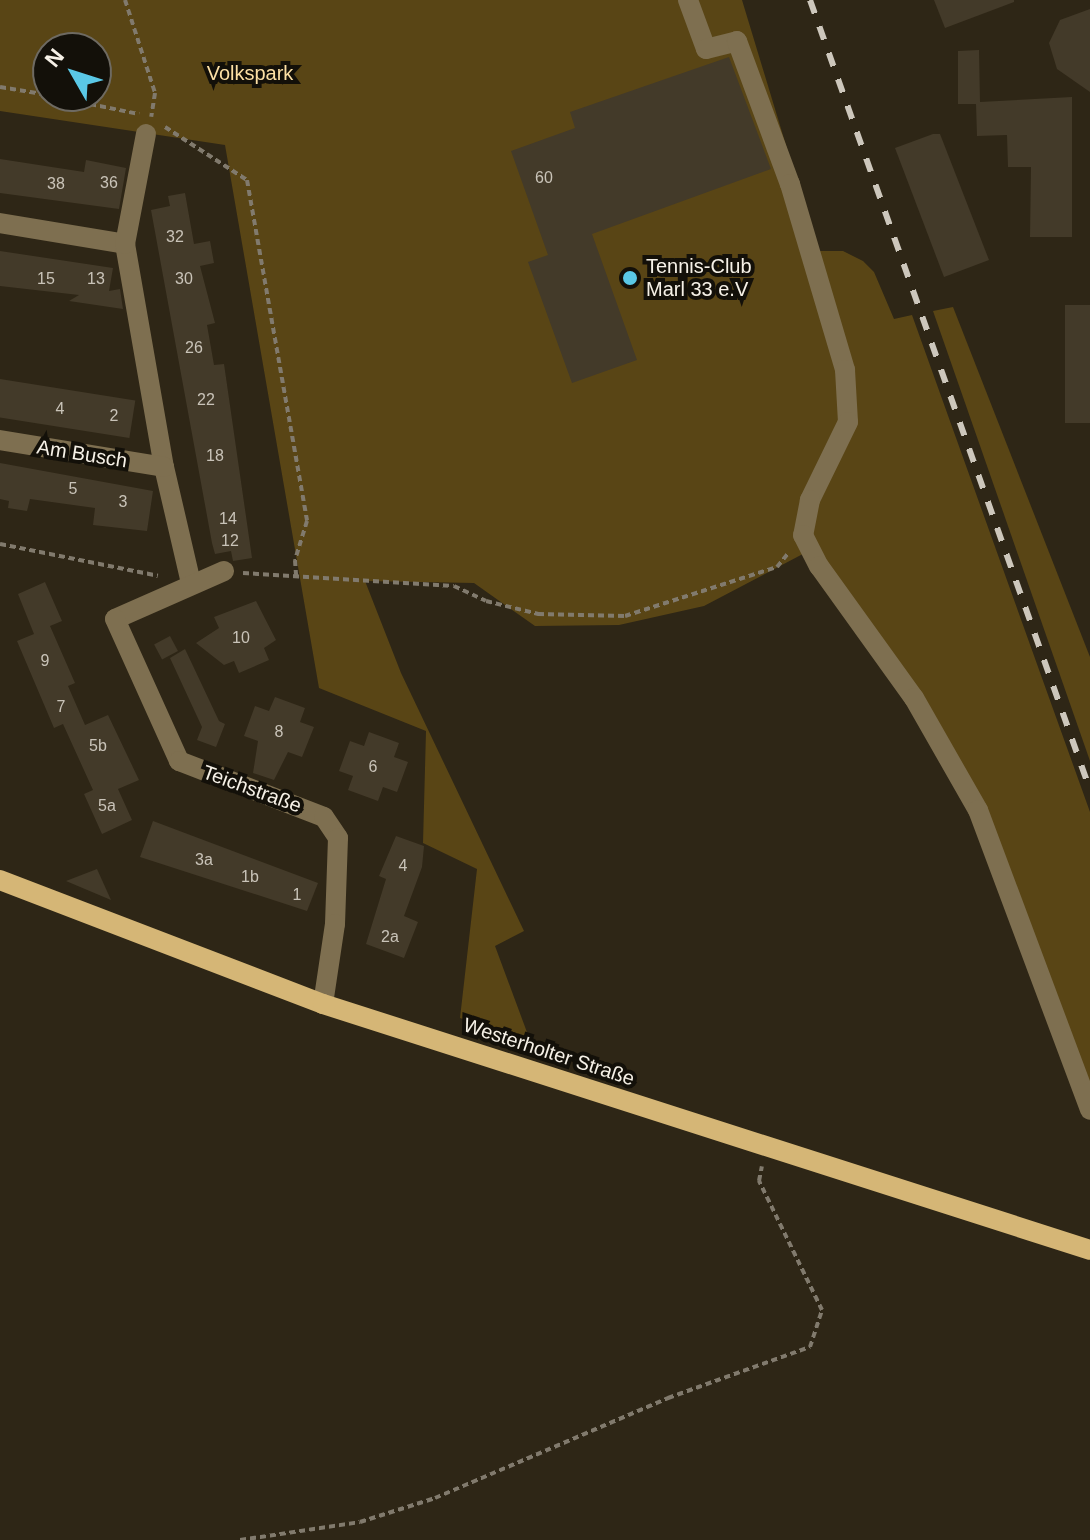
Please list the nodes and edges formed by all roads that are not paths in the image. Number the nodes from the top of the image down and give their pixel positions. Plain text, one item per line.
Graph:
1 (688, 0) edge
2 (148, 126) road end
3 (0, 223) edge
4 (125, 244) junction
5 (0, 440) edge
6 (164, 467) junction
7 (224, 571) road end
8 (191, 583) junction
9 (0, 880) edge
10 (323, 1004) junction
11 (1090, 1110) edge
12 (1090, 1250) edge

1 - 11 street
2 - 4 street
3 - 4 street
4 - 6 street
5 - 6 street, Am Busch
6 - 8 street
7 - 8 street, Teichstraße
8 - 10 street, Teichstraße
9 - 10 main road, Westerholter Straße
10 - 12 main road, Westerholter Straße

